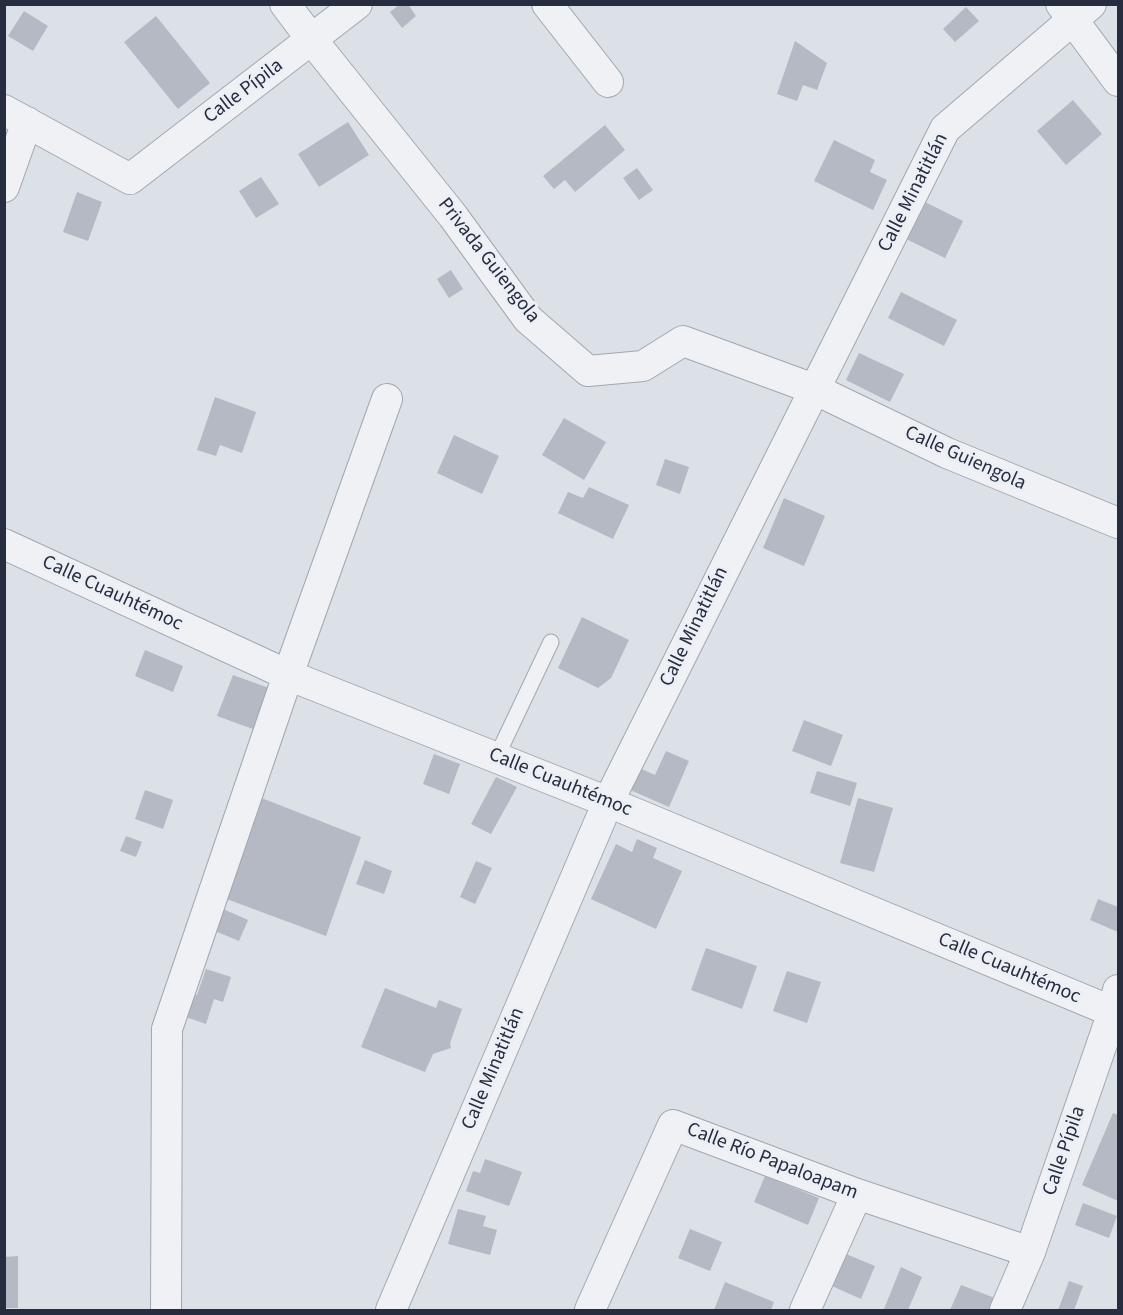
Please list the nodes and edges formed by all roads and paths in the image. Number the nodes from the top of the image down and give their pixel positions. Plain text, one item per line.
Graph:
1 (285, 4) edge
2 (357, 4) edge
3 (547, 4) edge
4 (1075, 9) edge
5 (312, 40) junction
6 (1119, 81) edge
7 (608, 82) dead end
8 (16, 116) edge
9 (4, 187) edge
10 (814, 389) junction
11 (387, 399) dead end
12 (1119, 523) edge
13 (4, 544) edge
14 (551, 642) dead end
15 (288, 675) junction
16 (496, 758) junction
17 (608, 802) junction
18 (1117, 1006) edge
19 (857, 1194) junction
20 (1030, 1252) junction
21 (166, 1311) edge
22 (390, 1311) edge
23 (590, 1311) edge
24 (805, 1311) edge
25 (1005, 1311) edge

1 - 5 street
2 - 5 street, Calle Pípila
3 - 7 street
4 - 6 street
4 - 10 street, Calle Minatitlán
5 - 8 street, Calle Pípila
5 - 10 street, Privada Guiengola
8 - 9 street
10 - 12 street, Calle Guiengola
10 - 17 street, Calle Minatitlán
11 - 15 street
13 - 15 street, Calle Cuauhtémoc
14 - 16 lane
15 - 16 street, Calle Cuauhtémoc
15 - 21 street
16 - 17 street, Calle Cuauhtémoc
17 - 18 street, Calle Cuauhtémoc
17 - 22 street, Calle Minatitlán
18 - 20 street, Calle Pípila
19 - 20 street, Calle Río Papaloapam
19 - 23 street, Calle Río Papaloapam
19 - 24 street
20 - 25 street, Calle Pípila

